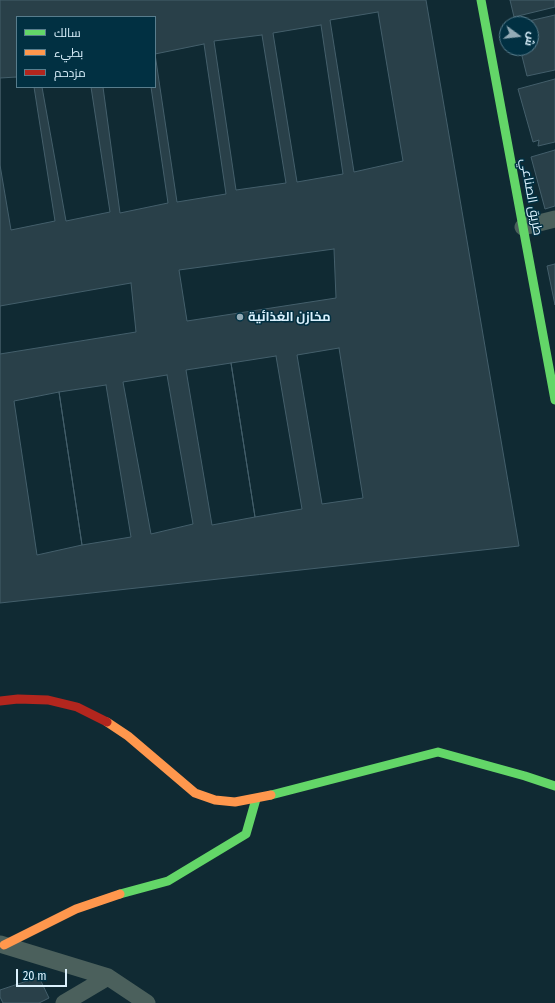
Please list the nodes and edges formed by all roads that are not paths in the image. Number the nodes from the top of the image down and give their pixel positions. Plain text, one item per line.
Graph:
1 (481, 0) edge
2 (555, 219) edge
3 (523, 226) junction
4 (555, 400) edge
5 (0, 701) edge
6 (555, 786) edge
7 (256, 799) junction
8 (2, 945) edge
9 (108, 977) junction
10 (64, 1003) edge
11 (147, 1003) edge

1 - 3 street, طريق الصناعي
2 - 3 street
3 - 4 street, طريق الصناعي
5 - 7 street
6 - 7 street
7 - 8 street
8 - 9 street
9 - 10 street
9 - 11 street

